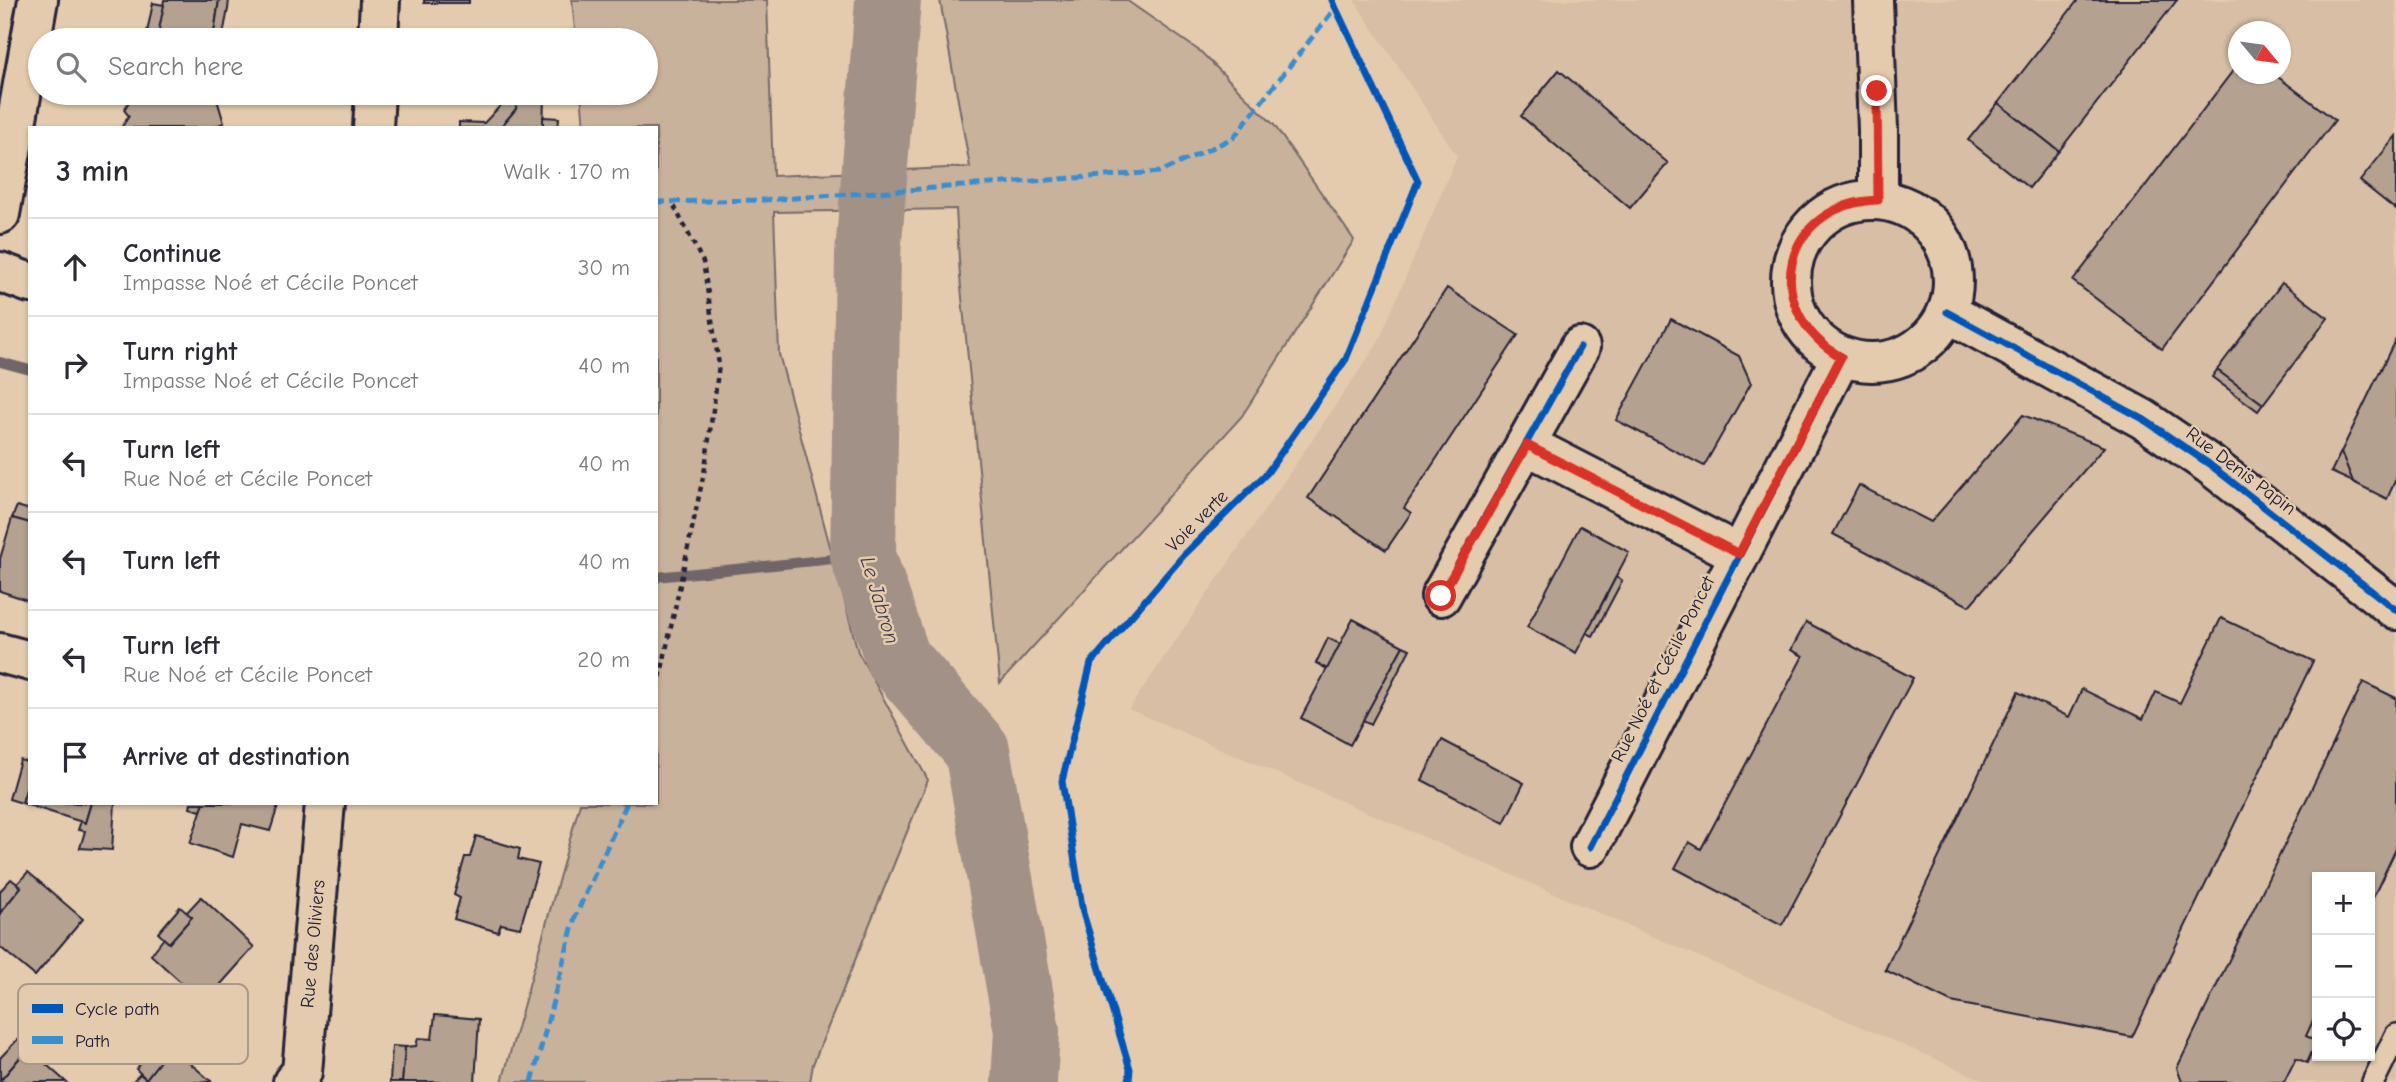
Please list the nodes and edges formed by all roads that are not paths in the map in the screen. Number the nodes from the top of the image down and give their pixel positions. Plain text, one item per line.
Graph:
1 (38, 0) edge
2 (380, 0) edge
3 (1873, 0) edge
4 (33, 28) edge
5 (379, 28) edge
6 (28, 56) edge
7 (374, 105) edge
8 (373, 126) edge
9 (1878, 200) junction
10 (0, 214) edge
11 (0, 272) edge
12 (28, 282) edge
13 (1947, 312) junction
14 (1580, 346) dead end
15 (1841, 357) junction
16 (1527, 445) junction
17 (1739, 554) junction
18 (1441, 596) dead end
19 (2396, 610) edge
20 (0, 653) edge
21 (28, 660) edge
22 (325, 805) edge
23 (1590, 847) dead end
24 (2396, 1035) edge
25 (293, 1082) edge
26 (2372, 1082) edge

1 - 4 street
2 - 5 street
3 - 9 street
6 - 10 street
7 - 8 street
9 - 13 street
9 - 15 street
11 - 12 street
13 - 15 street
13 - 19 street, Rue Denis Papin
14 - 16 street
15 - 17 street, Rue Noé et Cécile Poncet
16 - 17 street
16 - 18 street
17 - 23 street, Rue Noé et Cécile Poncet
20 - 21 street
22 - 25 street, Rue des Oliviers
24 - 26 lane

